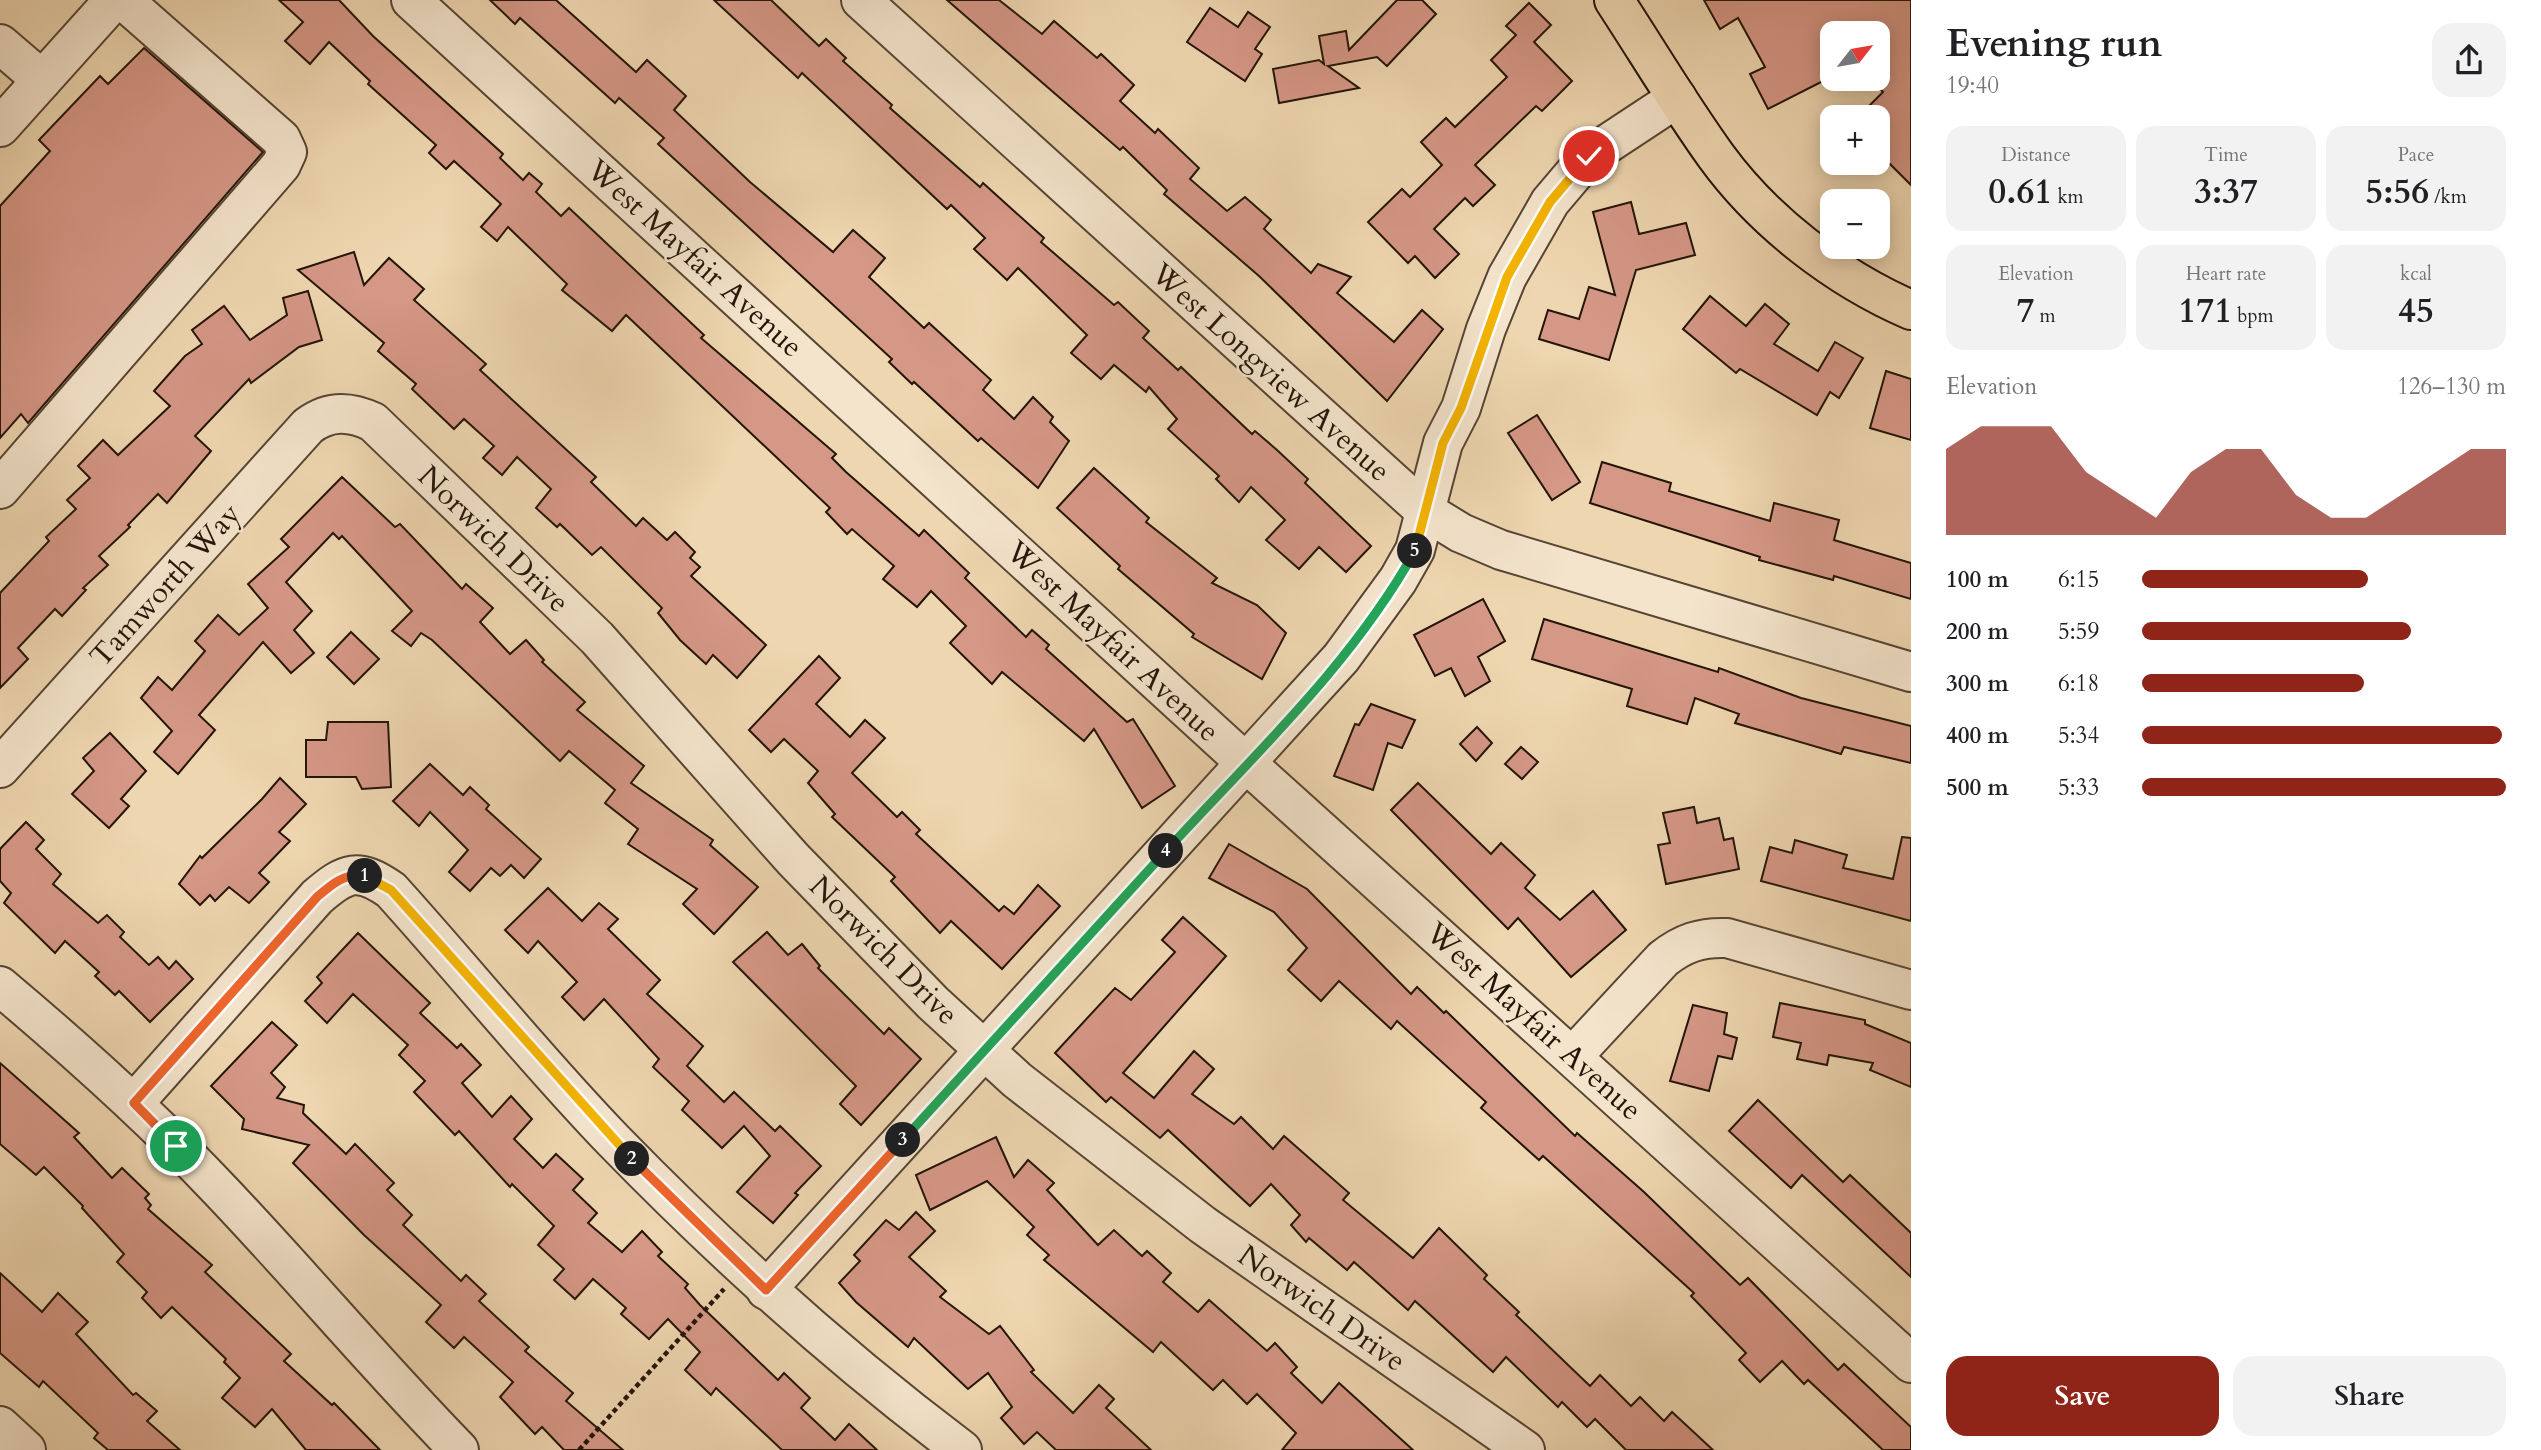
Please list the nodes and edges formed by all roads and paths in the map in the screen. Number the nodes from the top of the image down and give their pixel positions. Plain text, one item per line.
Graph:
1 (114, 0) edge
2 (123, 0) edge
3 (411, 0) edge
4 (861, 0) edge
5 (1615, 0) edge
6 (0, 44) edge
7 (42, 80) junction
8 (1677, 98) junction
9 (0, 127) edge
10 (1911, 310) edge
11 (338, 413) joint
12 (0, 489) edge
13 (1425, 511) junction
14 (1911, 672) edge
15 (1246, 763) junction
16 (0, 768) edge
17 (0, 986) edge
18 (1911, 990) edge
19 (984, 1049) junction
20 (1573, 1056) junction
21 (134, 1103) junction
22 (754, 1279) junction
23 (1911, 1363) edge
24 (0, 1426) edge
25 (26, 1450) edge
26 (459, 1450) edge
27 (579, 1450) edge
28 (962, 1450) edge
29 (1525, 1450) edge

1 - 7 street
2 - 12 street
3 - 15 street, West Mayfair Avenue
4 - 13 street, West Longview Avenue
5 - 8 main road
6 - 7 street
7 - 9 street
8 - 10 main road
8 - 13 street
11 - 16 street, Tamworth Way
11 - 19 street, Norwich Drive
13 - 14 street, West Longview Avenue
13 - 15 street
15 - 19 street
15 - 20 street, West Mayfair Avenue
17 - 21 street
18 - 20 street
19 - 22 street
19 - 29 street, Norwich Drive
20 - 23 street, West Mayfair Avenue
21 - 22 street
21 - 26 street
22 - 27 path
22 - 28 street
24 - 25 street

